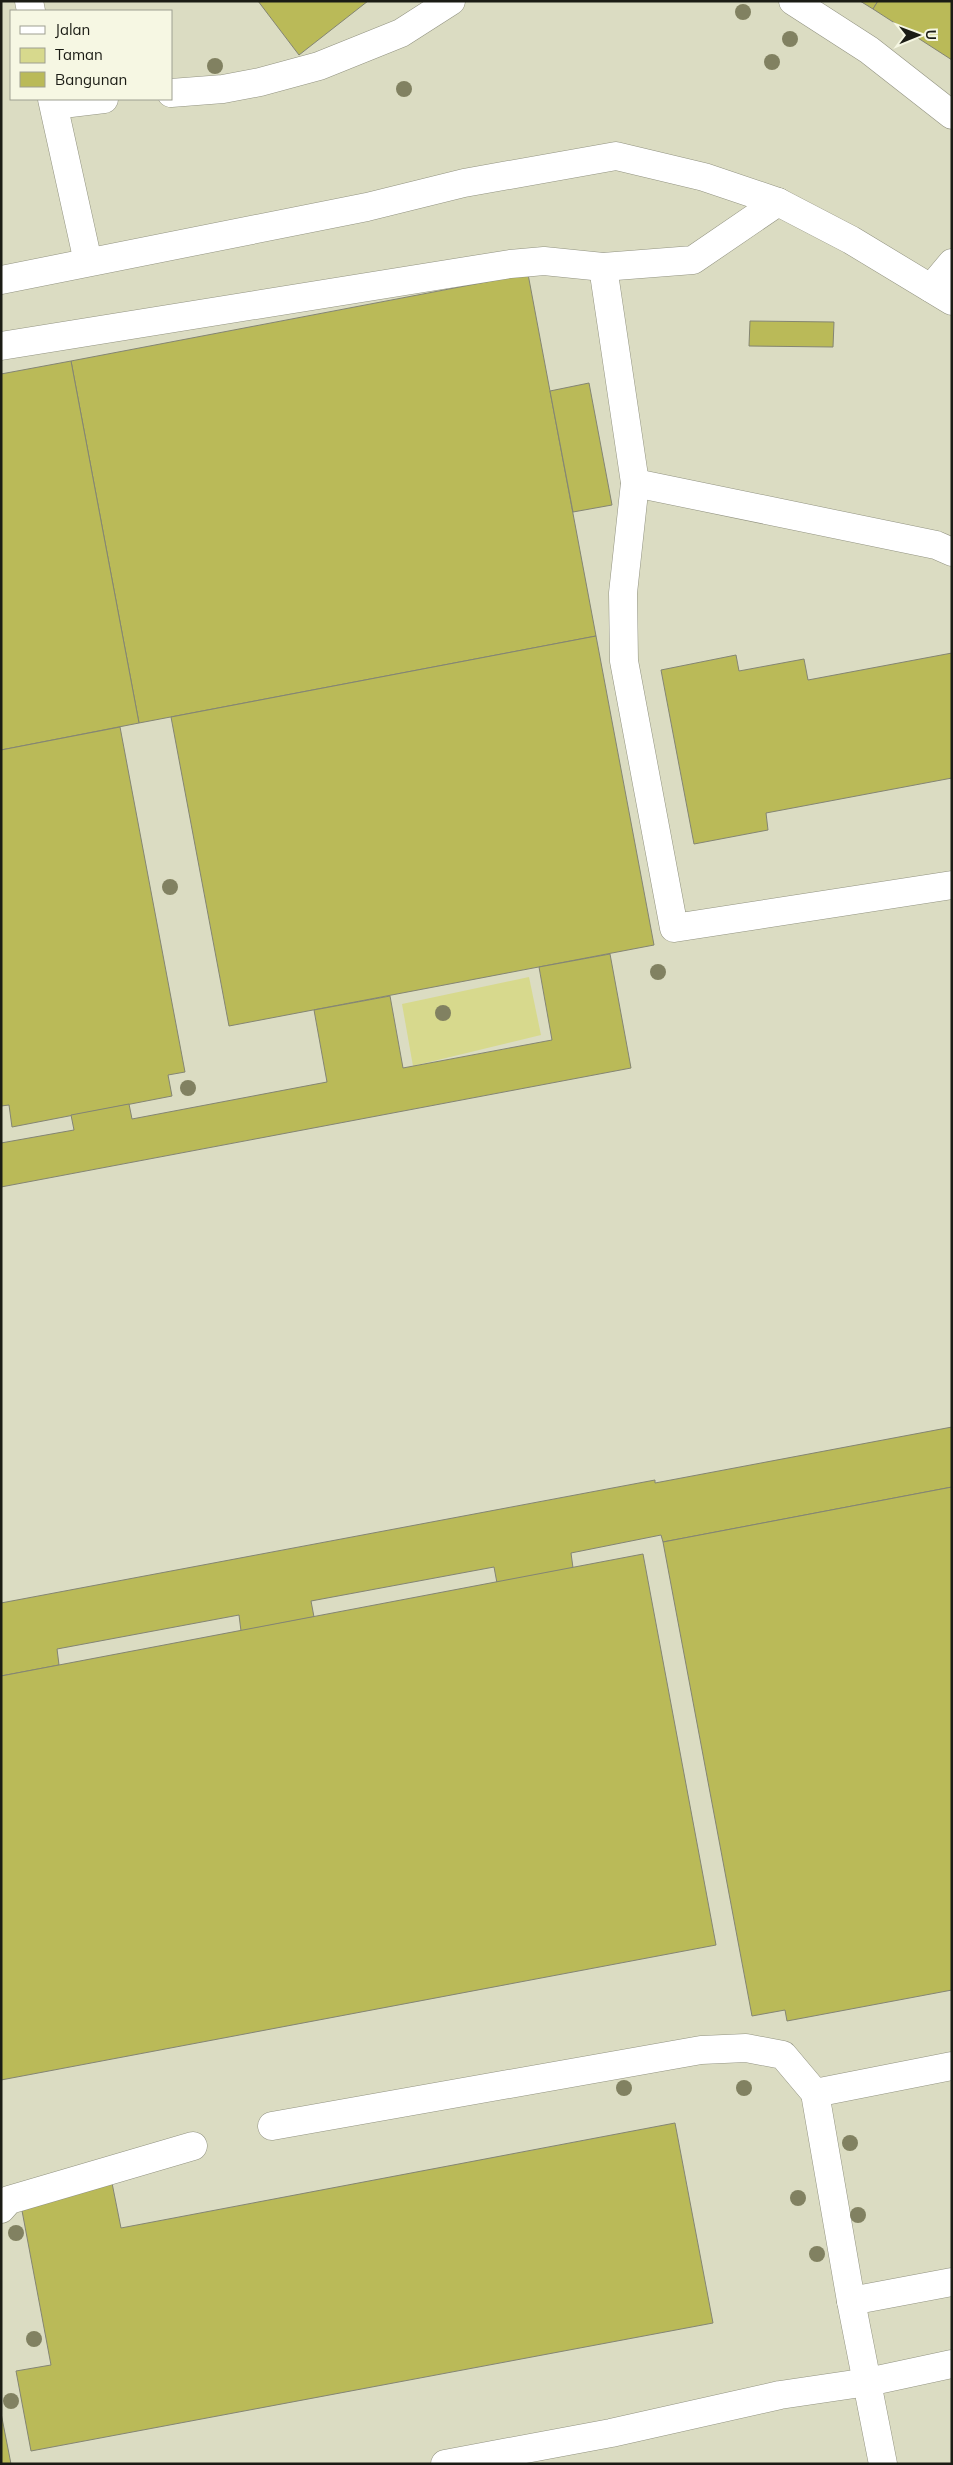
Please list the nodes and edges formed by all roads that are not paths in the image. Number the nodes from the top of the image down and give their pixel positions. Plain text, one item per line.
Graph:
1 (452, 1) edge
2 (793, 1) edge
3 (172, 92) edge
4 (87, 100) edge
5 (53, 102) edge
6 (952, 115) edge
7 (778, 202) junction
8 (88, 262) junction
9 (952, 263) edge
10 (603, 267) junction
11 (3, 272) edge
12 (942, 295) edge
13 (1, 346) edge
14 (635, 483) junction
15 (952, 552) edge
16 (952, 885) edge
17 (952, 2066) edge
18 (815, 2093) junction
19 (272, 2126) dead end
20 (193, 2146) dead end
21 (1, 2209) edge
22 (952, 2282) edge
23 (851, 2301) junction
24 (952, 2364) edge
25 (868, 2382) junction
26 (445, 2464) edge
27 (883, 2464) edge

1 - 3 lane
2 - 6 lane
4 - 5 lane
5 - 8 lane
7 - 8 lane
7 - 10 lane
7 - 12 lane
8 - 11 lane
9 - 12 lane
10 - 13 lane
10 - 14 lane
14 - 15 lane
14 - 16 lane
17 - 18 lane
18 - 19 lane
18 - 23 lane
20 - 21 lane
22 - 23 lane
23 - 25 lane
24 - 25 lane
25 - 26 lane
25 - 27 lane

